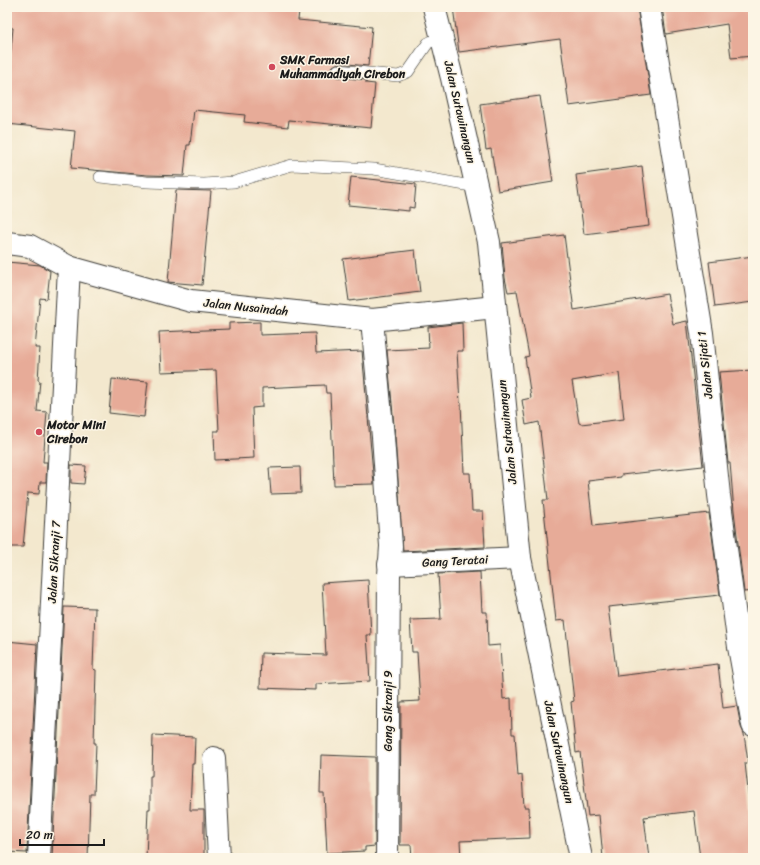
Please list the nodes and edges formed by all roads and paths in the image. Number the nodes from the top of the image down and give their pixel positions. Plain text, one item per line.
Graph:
1 (434, 7) edge
2 (649, 7) edge
3 (442, 36) junction
4 (338, 70) dead end
5 (100, 177) dead end
6 (477, 187) junction
7 (7, 243) edge
8 (69, 267) junction
9 (495, 307) junction
10 (372, 320) junction
11 (520, 558) junction
12 (389, 564) junction
13 (753, 725) edge
14 (214, 758) dead end
15 (39, 858) edge
16 (219, 858) edge
17 (386, 858) edge
18 (581, 858) edge

1 - 3 street, Jalan Sutawinangun
2 - 13 street, Jalan Sijati 1
3 - 4 lane
3 - 6 street, Jalan Sutawinangun
5 - 6 lane
6 - 9 street, Jalan Sutawinangun
7 - 8 street, Jalan Nusaindah
8 - 10 street, Jalan Nusaindah
8 - 15 street, Jalan Sikranji 7
9 - 10 street, Jalan Nusaindah
9 - 11 street, Jalan Sutawinangun
10 - 12 street, Gang Sikranji 9
11 - 12 street, Gang Teratai
11 - 18 street, Jalan Sutawinangun
12 - 17 street, Gang Sikranji 9
14 - 16 street

